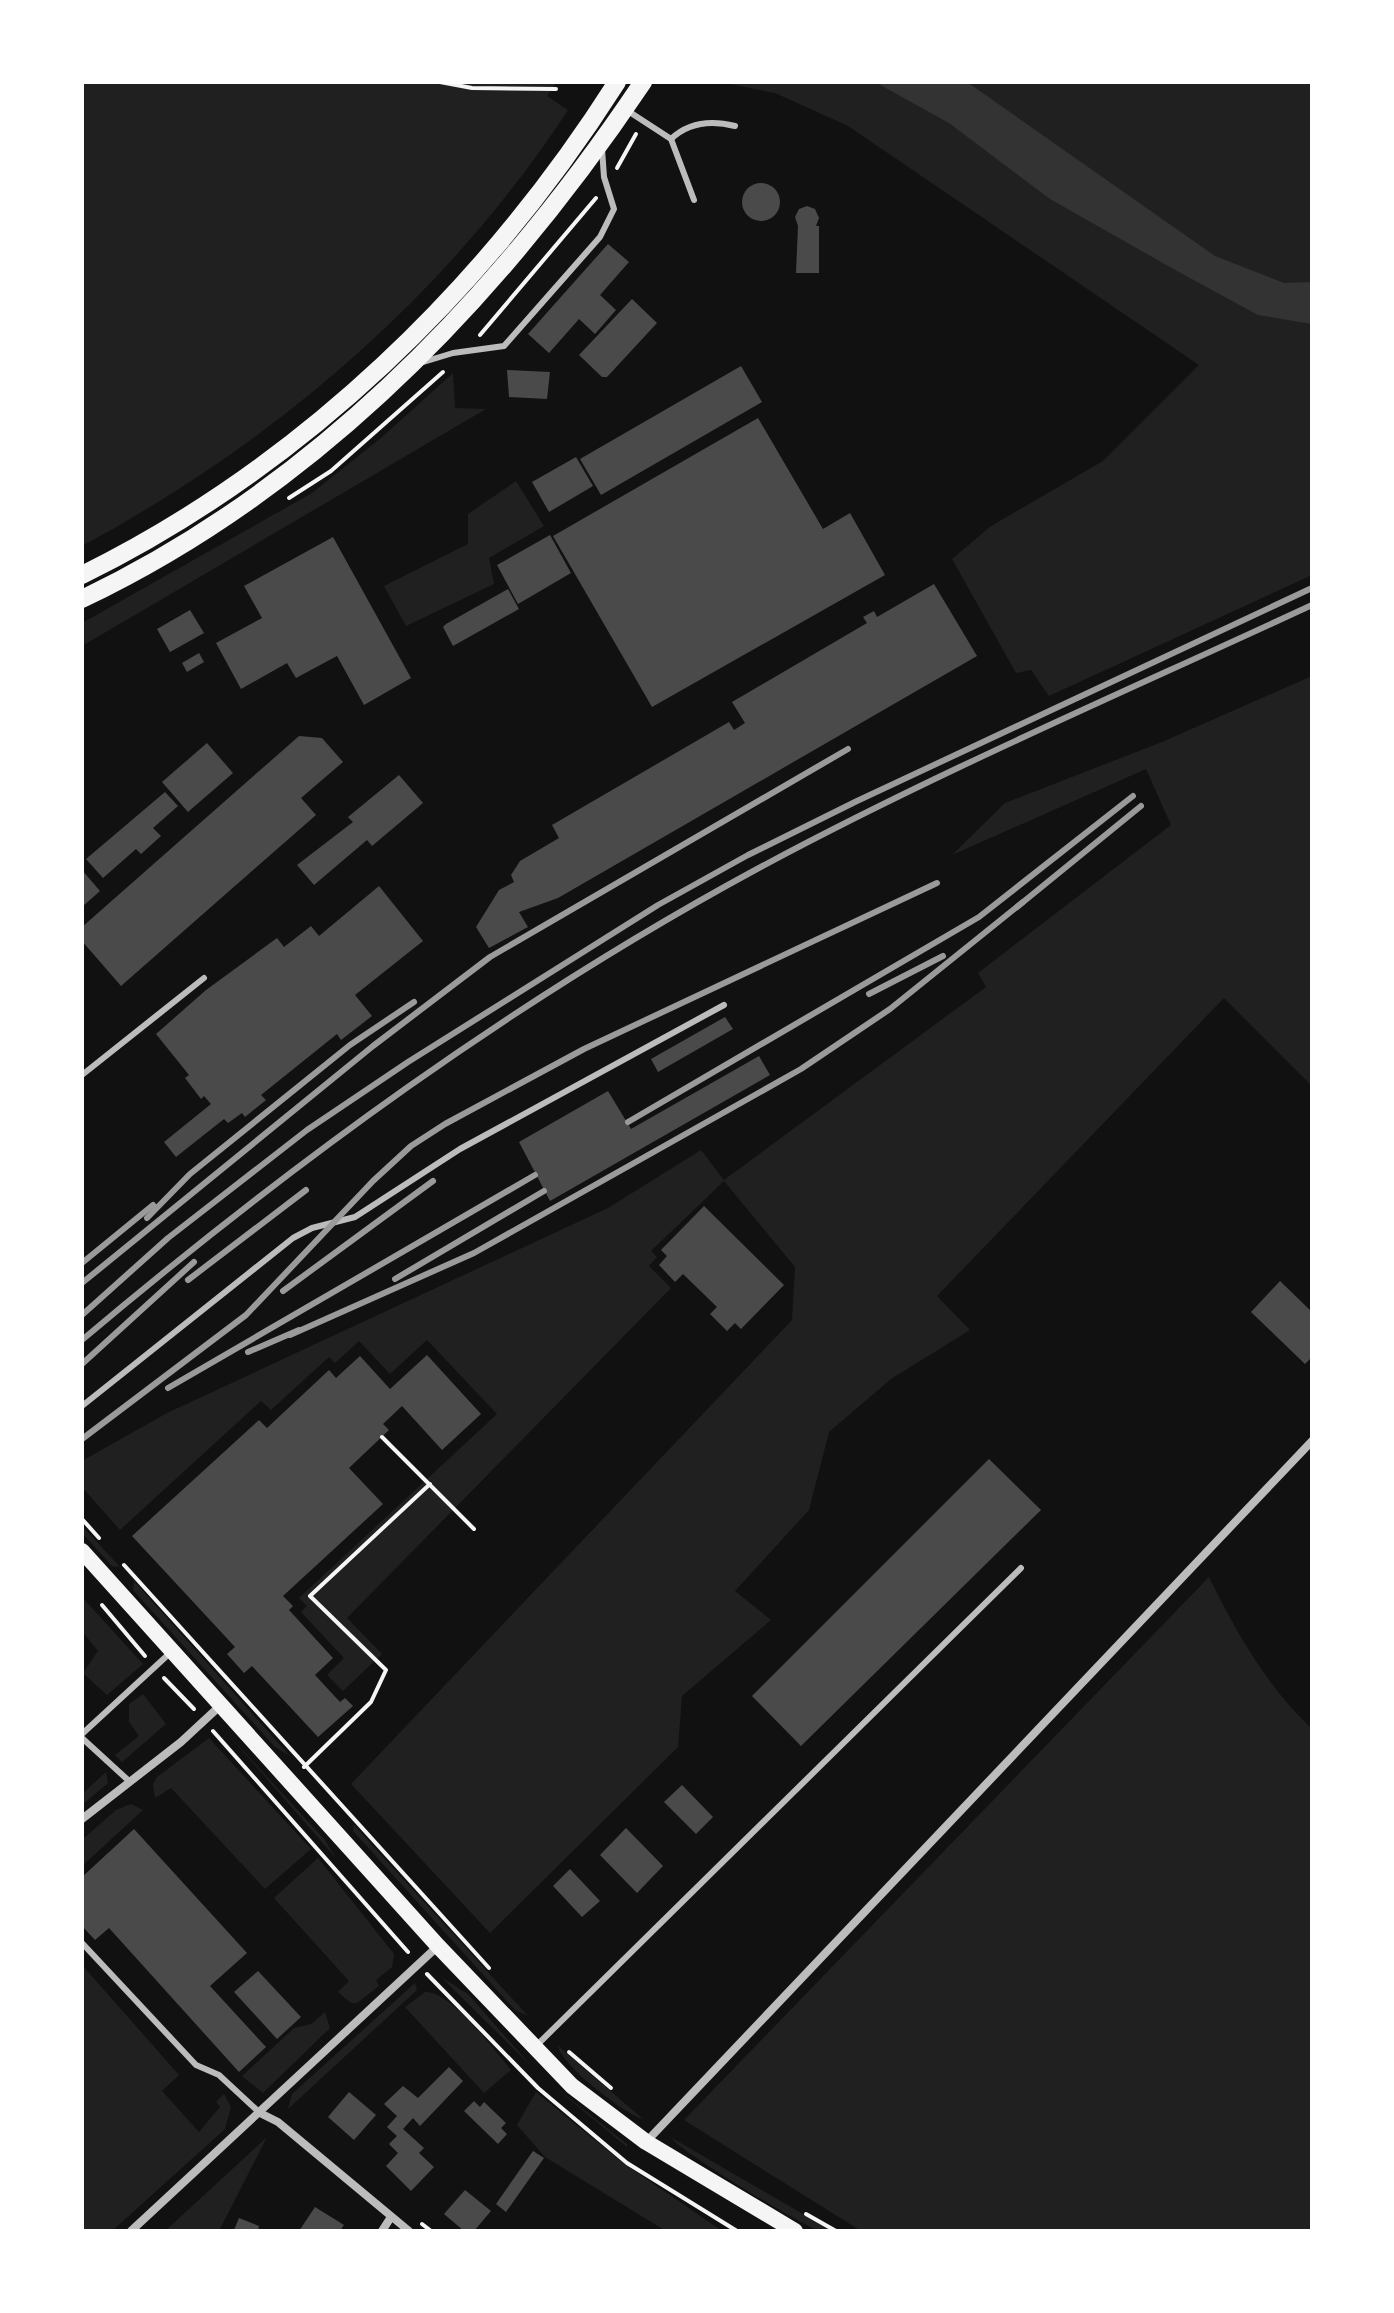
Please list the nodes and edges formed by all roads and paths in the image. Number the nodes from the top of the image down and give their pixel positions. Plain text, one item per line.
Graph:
1 (440, 82) edge
2 (617, 82) edge
3 (643, 82) edge
4 (556, 89) dead end
5 (625, 109) junction
6 (735, 126) dead end
7 (671, 139) junction
8 (602, 142) junction
9 (694, 200) dead end
10 (406, 371) junction
11 (82, 575) edge
12 (82, 599) edge
13 (204, 978) dead end
14 (724, 1005) dead end
15 (82, 1075) edge
16 (82, 1406) edge
17 (382, 1437) dead end
18 (1312, 1441) edge
19 (430, 1484) junction
20 (82, 1519) edge
21 (474, 1529) dead end
22 (103, 1542) dead end
23 (82, 1551) edge
24 (114, 1554) dead end
25 (1021, 1568) dead end
26 (173, 1651) junction
27 (222, 1704) junction
28 (82, 1736) edge
29 (305, 1765) junction
30 (129, 1781) junction
31 (292, 1782) junction
32 (82, 1819) edge
33 (82, 1943) edge
34 (438, 1946) junction
35 (495, 1975) dead end
36 (548, 2034) junction
37 (535, 2047) junction
38 (621, 2097) dead end
39 (260, 2113) junction
40 (646, 2142) junction
41 (795, 2207) dead end
42 (391, 2217) junction
43 (131, 2231) edge
44 (382, 2231) edge
45 (409, 2231) edge
46 (795, 2231) edge
47 (836, 2231) edge

1 - 4 path
2 - 11 main road
3 - 5 main road
5 - 7 lane
5 - 8 main road
6 - 7 lane
7 - 9 lane
8 - 10 main road
8 - 10 lane
10 - 12 main road
13 - 15 lane
14 - 16 lane
17 - 19 path
18 - 40 street
19 - 21 path
19 - 29 path
20 - 22 path
23 - 26 main road
24 - 29 path
25 - 36 lane
26 - 27 main road
26 - 28 lane
27 - 30 street
27 - 31 main road
28 - 30 lane
29 - 31 path
29 - 35 path
30 - 32 street
31 - 34 main road
33 - 39 lane
34 - 37 main road
34 - 39 street
36 - 37 lane
36 - 38 path
37 - 40 main road
39 - 42 street
39 - 43 street
40 - 46 main road
41 - 47 path
42 - 44 street
42 - 45 street

